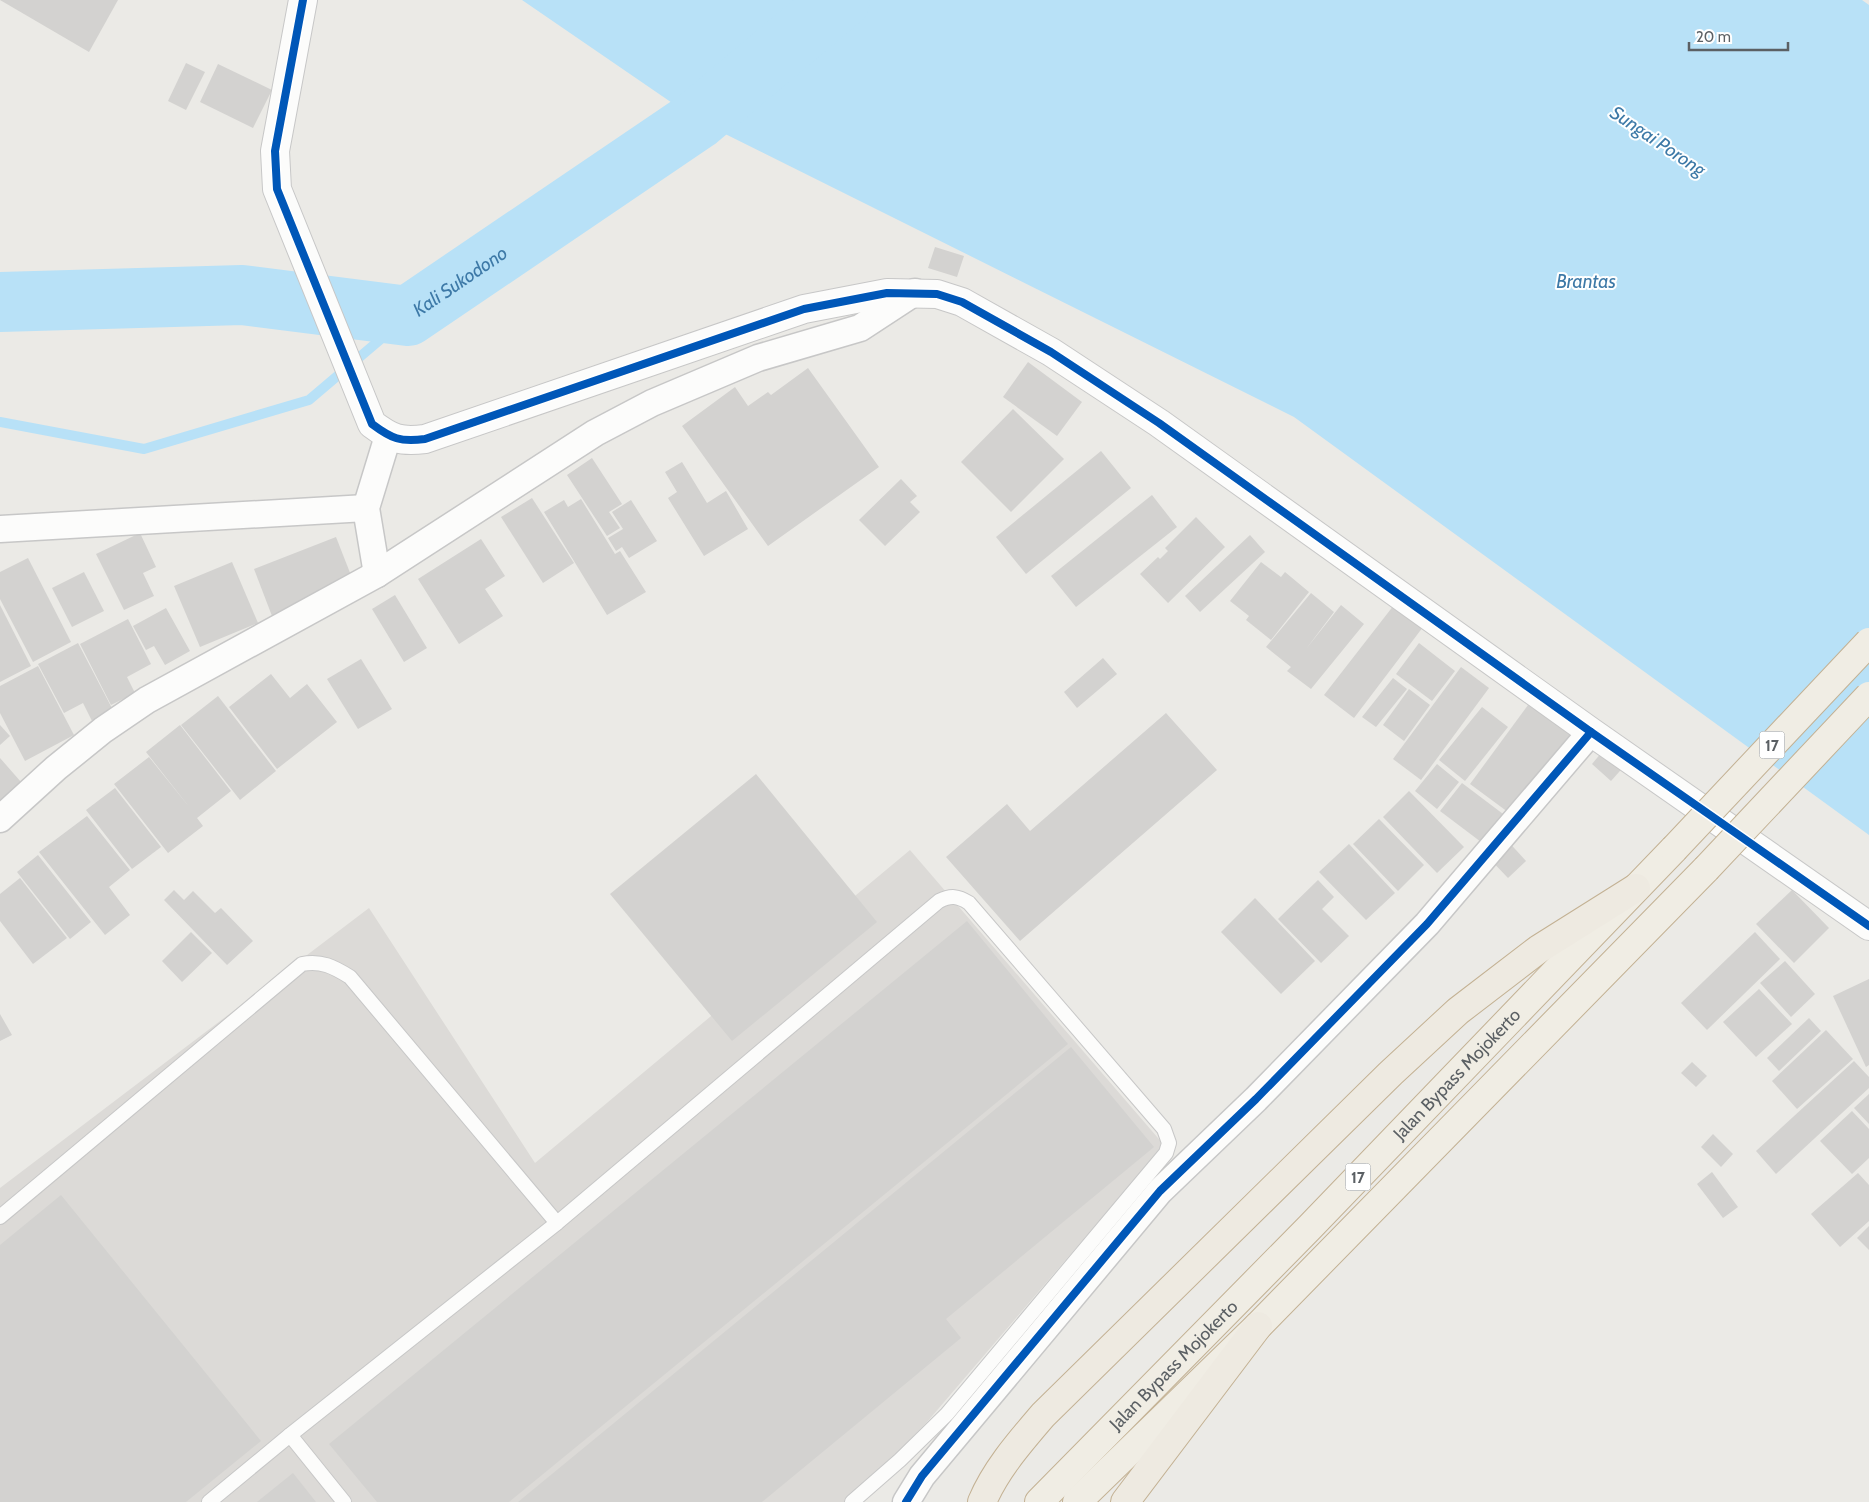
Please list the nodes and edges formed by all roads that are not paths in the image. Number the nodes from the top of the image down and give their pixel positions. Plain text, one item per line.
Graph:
1 (303, 0) edge
2 (915, 292) junction
3 (388, 436) junction
4 (366, 508) junction
5 (0, 529) edge
6 (377, 574) junction
7 (1869, 642) edge
8 (1869, 696) edge
9 (1590, 732) junction
10 (0, 819) edge
11 (1636, 888) junction
12 (1869, 926) edge
13 (0, 1217) edge
14 (557, 1223) junction
15 (1258, 1326) junction
16 (290, 1434) junction
17 (209, 1502) edge
18 (344, 1502) edge
19 (852, 1502) edge
20 (906, 1502) edge
21 (982, 1502) edge
22 (1039, 1502) edge
23 (1077, 1502) edge
24 (1124, 1502) edge

1 - 3 street
2 - 3 street
2 - 6 street
2 - 9 street
3 - 4 street
4 - 5 street
4 - 6 street
6 - 10 street
7 - 11 highway, Jalan Bypass Mojokerto / 17, bridge
8 - 15 highway, Jalan Bypass Mojokerto / 17, bridge
9 - 12 street
9 - 20 street
11 - 21 highway
11 - 22 highway, Jalan Bypass Mojokerto / 17
13 - 14 lane
14 - 16 lane
14 - 19 lane
15 - 23 highway, Jalan Bypass Mojokerto / 17
15 - 24 highway
16 - 17 lane
16 - 18 lane

